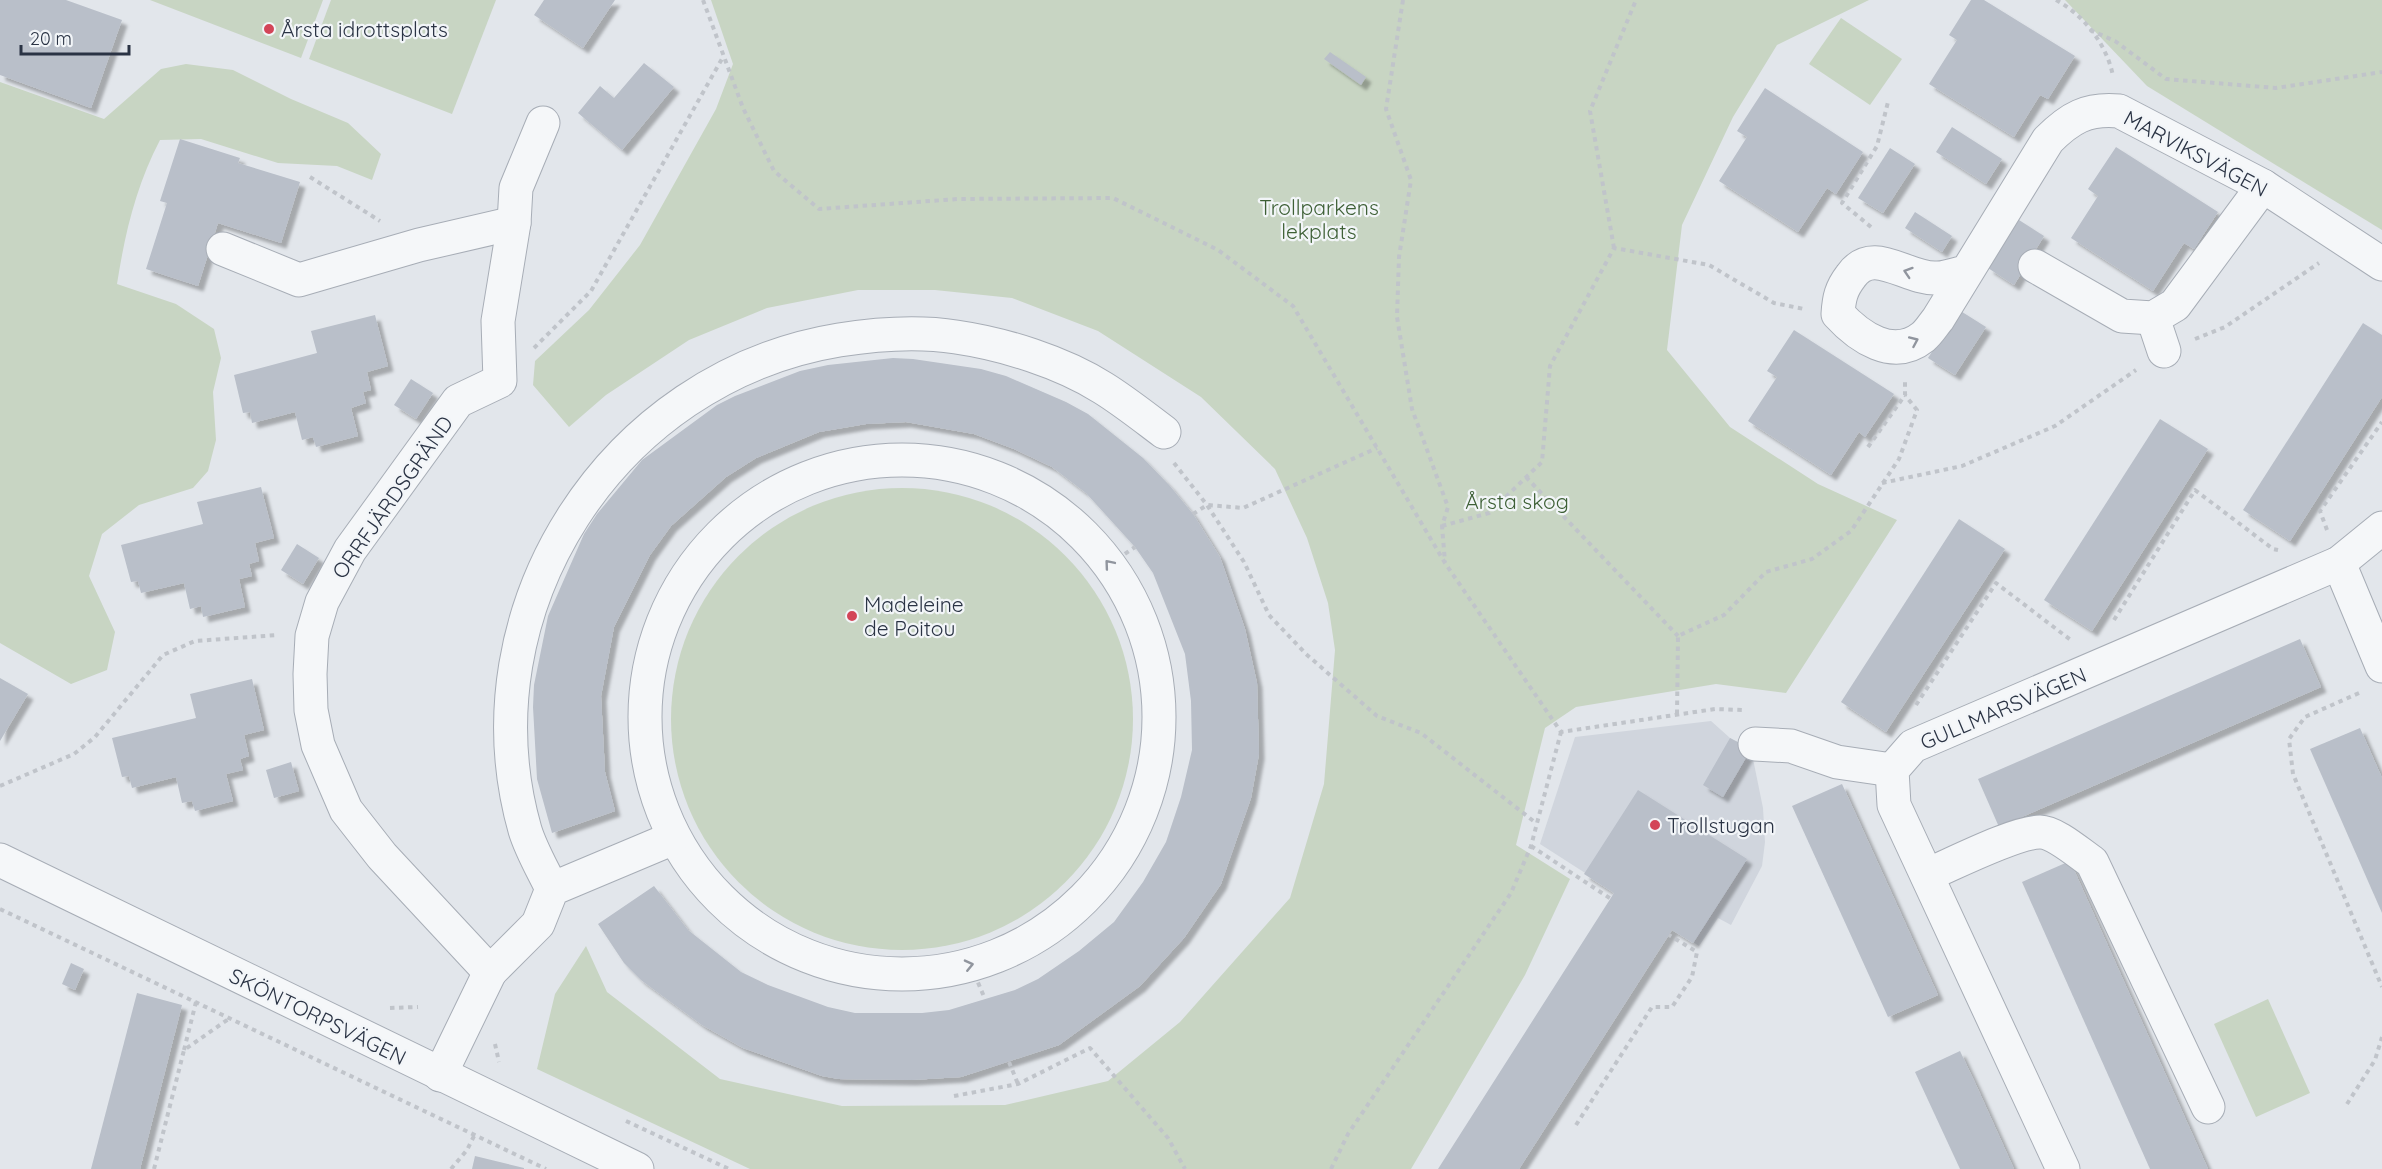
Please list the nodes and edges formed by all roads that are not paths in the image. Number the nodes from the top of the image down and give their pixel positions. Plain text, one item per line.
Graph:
1 (543, 123) dead end
2 (2262, 186) junction
3 (514, 223) junction
4 (223, 249) dead end
5 (2382, 264) edge
6 (2035, 266) dead end
7 (1965, 272) junction
8 (2153, 318) junction
9 (2164, 351) road end
10 (1164, 432) road end
11 (2382, 528) edge
12 (2339, 563) junction
13 (2382, 666) edge
14 (1755, 744) dead end
15 (1902, 758) junction
16 (671, 839) junction
17 (0, 860) edge
18 (1927, 875) junction
19 (552, 889) junction
20 (490, 972) junction
21 (440, 1075) junction
22 (2208, 1107) dead end
23 (637, 1169) edge
24 (2063, 1169) edge

1 - 3 street
2 - 5 street, MARVIKSVÄGEN
2 - 7 street, MARVIKSVÄGEN
2 - 8 street
3 - 4 street
3 - 20 street, ORRFJÄRDSGRÄND
6 - 8 street
7 -> 7 street, MARVIKSVÄGEN
8 - 9 street
10 - 19 street
11 - 12 street, GULLMARSVÄGEN
12 - 13 street
12 - 15 street, GULLMARSVÄGEN
14 - 15 street
15 - 18 street
16 -> 16 street
16 - 19 street
17 - 21 street, SKÖNTORPSVÄGEN
18 - 22 street
18 - 24 street
19 - 20 street
20 - 21 street
21 - 23 street, SKÖNTORPSVÄGEN

